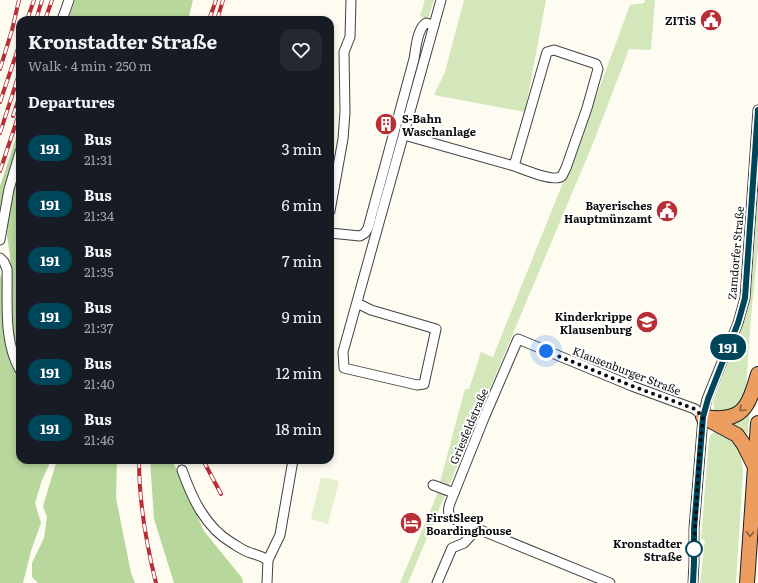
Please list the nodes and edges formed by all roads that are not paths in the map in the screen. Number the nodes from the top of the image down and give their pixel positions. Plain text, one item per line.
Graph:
1 (69, 0) edge
2 (351, 0) edge
3 (441, 0) edge
4 (63, 16) edge
5 (434, 25) junction
6 (758, 110) edge
7 (404, 135) junction
8 (16, 166) edge
9 (514, 166) junction
10 (334, 189) edge
11 (334, 233) edge
12 (0, 240) edge
13 (0, 258) edge
14 (357, 303) junction
15 (518, 339) joint
16 (16, 363) edge
17 (758, 374) edge
18 (703, 417) junction
19 (758, 423) edge
20 (292, 464) edge
21 (755, 467) junction
22 (182, 470) dead end
23 (433, 485) dead end
24 (454, 493) junction
25 (477, 529) junction
26 (268, 560) junction
27 (267, 583) edge
28 (437, 583) edge
29 (610, 583) edge
30 (693, 583) edge
31 (747, 583) edge

1 - 4 street
2 - 10 street
3 - 5 street
5 - 7 street
5 - 11 street
6 - 18 street, Zamdorfer Straße
7 - 9 street
7 - 14 street
8 - 12 street
9 - 9 street
13 - 16 street
14 - 14 street
15 - 18 street, Klausenburger Straße
15 - 24 street, Griesfeldstraße
17 -> 18 highway
18 - 21 highway
18 - 30 street, Zamdorfer Straße
19 - 21 highway
20 - 26 street
21 -> 31 highway
22 - 26 street
23 - 24 street
24 - 25 street, Griesfeldstraße
25 - 28 street
25 - 29 street
26 - 27 street

